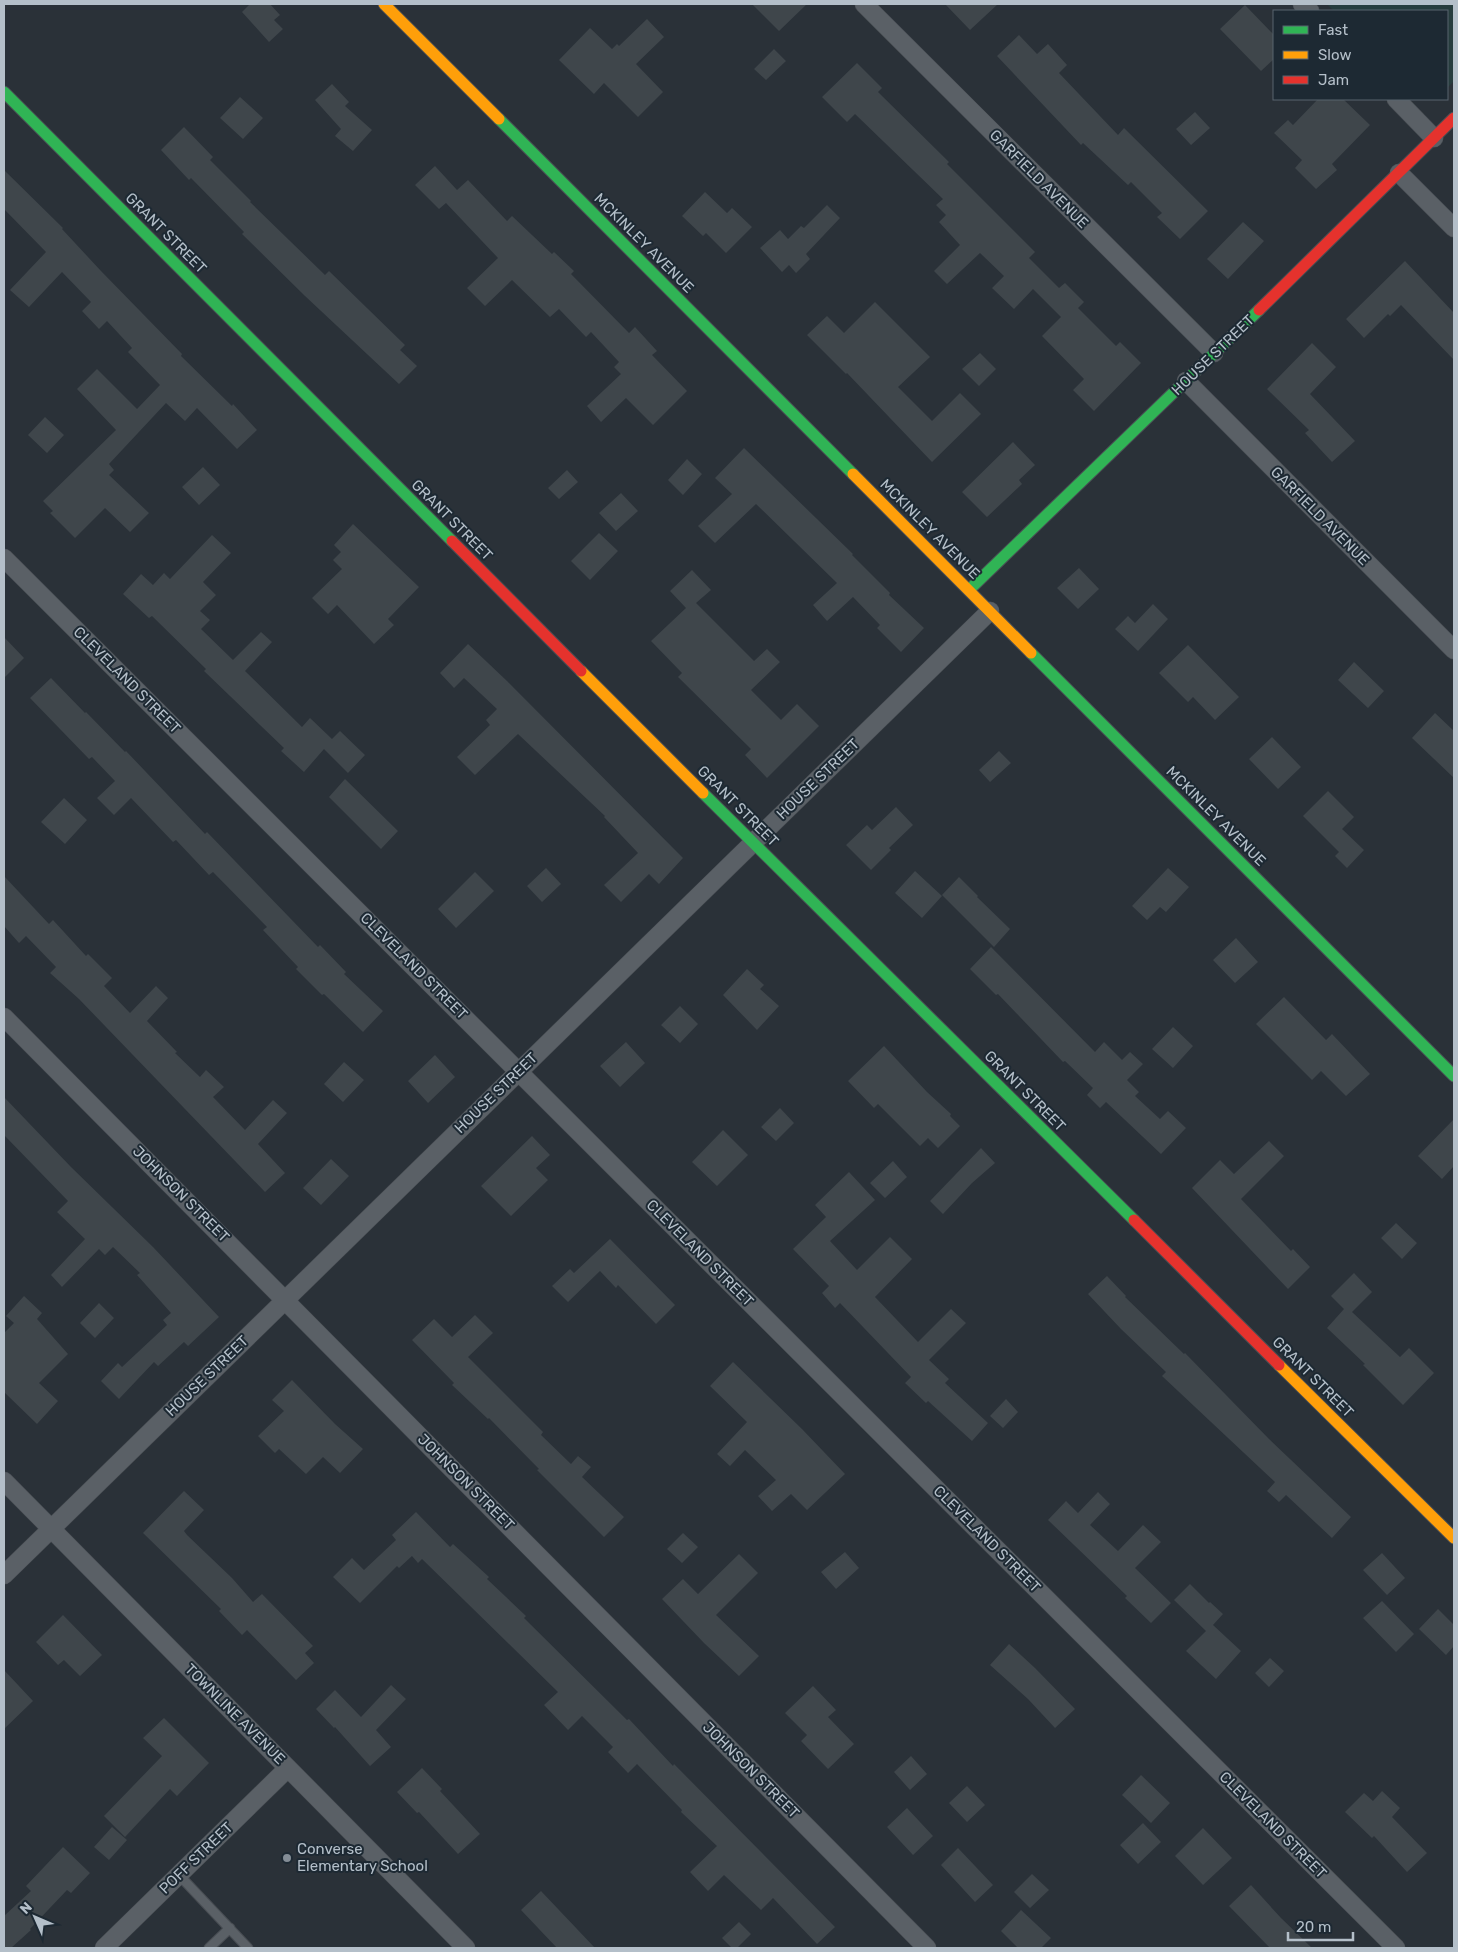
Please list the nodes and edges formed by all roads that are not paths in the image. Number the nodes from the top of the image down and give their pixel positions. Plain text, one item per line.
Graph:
1 (384, 4) edge
2 (864, 4) edge
3 (4, 92) edge
4 (1397, 100) edge
5 (1454, 118) edge
6 (1434, 138) junction
7 (1399, 173) junction
8 (1454, 228) edge
9 (1214, 353) junction
10 (1186, 382) junction
11 (4, 558) edge
12 (969, 590) junction
13 (990, 611) junction
14 (1454, 650) edge
15 (753, 843) junction
16 (4, 1017) edge
17 (519, 1071) junction
18 (1454, 1076) edge
19 (285, 1299) junction
20 (4, 1481) edge
21 (51, 1529) junction
22 (1454, 1538) edge
23 (4, 1575) edge
24 (288, 1768) junction
25 (179, 1875) junction
26 (230, 1928) junction
27 (104, 1948) edge
28 (209, 1948) edge
29 (248, 1948) edge
30 (466, 1948) edge
31 (927, 1948) edge
32 (1396, 1948) edge

1 - 12 street, MCKINLEY AVENUE
2 - 9 street, GARFIELD AVENUE
3 - 15 street, GRANT STREET
4 - 6 street
5 - 6 street, HOUSE STREET
6 - 7 street, HOUSE STREET
7 - 8 street
7 - 9 street, HOUSE STREET
9 - 10 street, HOUSE STREET
10 - 12 street, HOUSE STREET
10 - 14 street, GARFIELD AVENUE
11 - 17 street, CLEVELAND STREET
12 - 13 street, MCKINLEY AVENUE
13 - 15 street, HOUSE STREET
13 - 18 street, MCKINLEY AVENUE
15 - 17 street, HOUSE STREET
15 - 22 street, GRANT STREET
16 - 19 street, JOHNSON STREET
17 - 19 street, HOUSE STREET
17 - 32 street, CLEVELAND STREET
19 - 21 street, HOUSE STREET
19 - 31 street, JOHNSON STREET
20 - 21 street, TOWNLINE AVENUE
21 - 23 street, HOUSE STREET
21 - 24 street, TOWNLINE AVENUE
24 - 25 street, POFF STREET
24 - 30 street, TOWNLINE AVENUE
25 - 26 lane
25 - 27 street, POFF STREET
26 - 28 lane
26 - 29 lane

